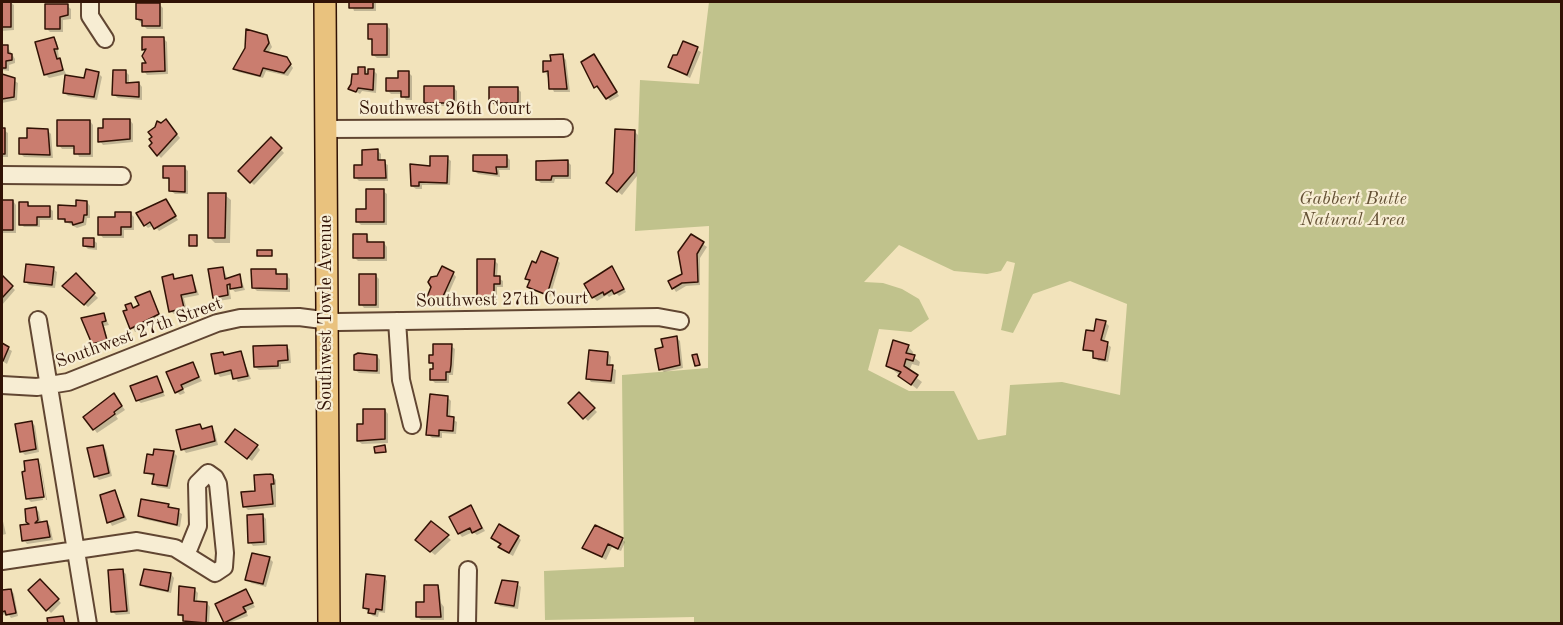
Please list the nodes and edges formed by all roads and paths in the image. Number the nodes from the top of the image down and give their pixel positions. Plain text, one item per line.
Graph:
1 (90, 2) edge
2 (325, 2) edge
3 (105, 39) dead end
4 (564, 128) dead end
5 (325, 129) junction
6 (2, 175) edge
7 (122, 176) dead end
8 (326, 319) junction
9 (38, 320) dead end
10 (398, 321) junction
11 (680, 321) dead end
12 (2, 385) edge
13 (49, 385) junction
14 (412, 425) dead end
15 (76, 549) junction
16 (187, 553) junction
17 (2, 561) edge
18 (468, 570) dead end
19 (88, 624) edge
20 (329, 624) edge
21 (467, 624) edge

1 - 3 street
2 - 5 main road, Southwest Towle Avenue
4 - 5 street, Southwest 26th Court
5 - 8 main road, Southwest Towle Avenue
6 - 7 street
8 - 10 street, Southwest 27th Court
8 - 13 street, Southwest 27th Street
8 - 20 main road, Southwest Towle Avenue
9 - 13 street
10 - 11 street, Southwest 27th Court
10 - 14 street
12 - 13 street, Southwest 27th Street
13 - 15 street
15 - 16 street
15 - 17 street
15 - 19 street
16 - 16 street
18 - 21 street

